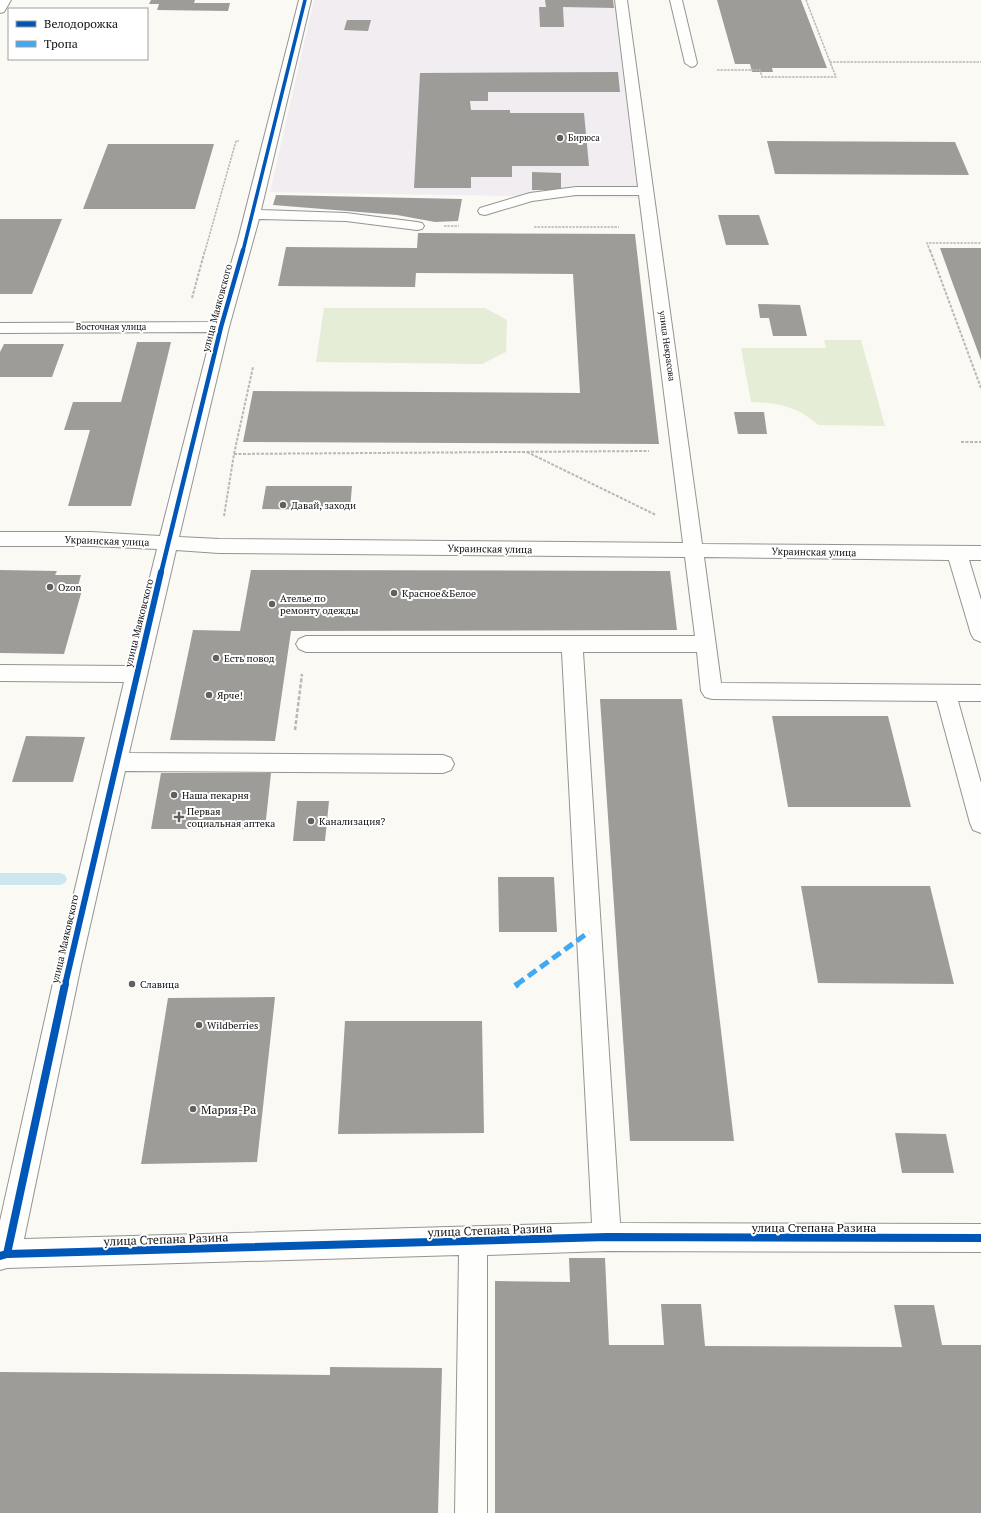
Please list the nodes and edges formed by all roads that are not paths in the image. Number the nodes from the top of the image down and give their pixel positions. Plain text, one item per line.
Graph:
1 (5, 0) edge
2 (305, 0) edge
3 (621, 0) edge
4 (676, 0) edge
5 (0, 9) edge
6 (691, 63) dead end
7 (646, 191) junction
8 (485, 211) dead end
9 (253, 214) junction
10 (417, 226) road end
11 (221, 326) junction
12 (0, 328) edge
13 (0, 539) edge
14 (693, 542) junction
15 (169, 543) junction
16 (957, 553) junction
17 (981, 553) edge
18 (981, 634) edge
19 (306, 644) dead end
20 (572, 644) junction
21 (706, 644) junction
22 (0, 673) edge
23 (136, 674) junction
24 (945, 693) junction
25 (981, 693) edge
26 (116, 762) junction
27 (443, 764) dead end
28 (981, 823) edge
29 (607, 1237) junction
30 (981, 1238) edge
31 (473, 1241) junction
32 (4, 1255) edge
33 (471, 1513) edge

1 - 5 street
2 - 9 street, улица Маяковского
3 - 7 street, улица Некрасова
4 - 6 street
7 - 8 street
7 - 14 street, улица Некрасова
9 - 10 street
9 - 11 street, улица Маяковского
11 - 12 street, Восточная улица
11 - 15 street, улица Маяковского
13 - 15 street, Украинская улица
14 - 15 street, Украинская улица
14 - 16 street, Украинская улица
14 - 21 street, улица Некрасова
15 - 23 street, улица Маяковского
16 - 17 street, Украинская улица
16 - 18 street
19 - 20 street
20 - 21 street
20 - 29 street
21 - 24 street, улица Некрасова
22 - 23 street
23 - 26 street, улица Маяковского
24 - 25 street
24 - 28 street
26 - 27 street
26 - 32 street, улица Маяковского
29 - 30 street, улица Степана Разина
29 - 31 street, улица Степана Разина
31 - 32 street, улица Степана Разина
31 - 33 street

